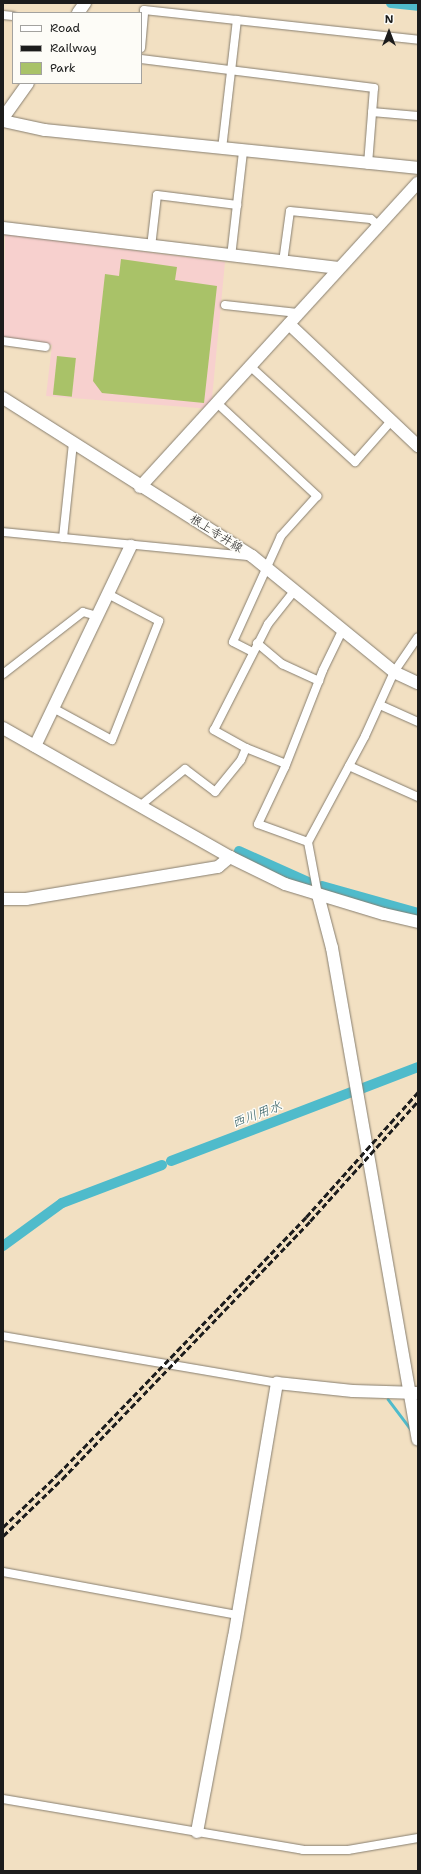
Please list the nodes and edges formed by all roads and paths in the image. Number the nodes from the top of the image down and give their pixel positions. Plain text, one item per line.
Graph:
1 (86, 3) edge
2 (79, 12) edge
3 (238, 20) junction
4 (142, 32) edge
5 (418, 40) edge
6 (142, 59) edge
7 (232, 70) junction
8 (27, 84) edge
9 (372, 112) junction
10 (418, 116) edge
11 (3, 120) edge
12 (222, 149) junction
13 (244, 151) junction
14 (368, 164) junction
15 (418, 168) edge
16 (418, 184) edge
17 (237, 205) junction
18 (379, 226) junction
19 (3, 228) edge
20 (151, 247) junction
21 (231, 257) junction
22 (282, 262) junction
23 (339, 268) junction
24 (225, 305) dead end
25 (298, 313) junction
26 (289, 324) junction
27 (3, 341) edge
28 (46, 347) dead end
29 (251, 367) junction
30 (3, 398) edge
31 (217, 403) junction
32 (392, 420) junction
33 (72, 443) junction
34 (418, 446) edge
35 (140, 487) junction
36 (3, 532) edge
37 (63, 538) junction
38 (131, 546) junction
39 (252, 556) junction
40 (267, 567) junction
41 (295, 590) junction
42 (108, 594) junction
43 (97, 616) junction
44 (342, 631) junction
45 (418, 637) edge
46 (257, 643) junction
47 (253, 652) junction
48 (394, 672) junction
49 (3, 674) edge
50 (318, 681) junction
51 (418, 683) edge
52 (380, 705) junction
53 (53, 708) junction
54 (418, 722) edge
55 (3, 728) edge
56 (35, 746) junction
57 (246, 748) junction
58 (286, 764) junction
59 (349, 766) junction
60 (418, 797) edge
61 (141, 805) junction
62 (308, 842) junction
63 (230, 857) junction
64 (318, 895) junction
65 (3, 899) edge
66 (418, 922) edge
67 (3, 1336) edge
68 (277, 1383) junction
69 (414, 1392) edge
70 (418, 1440) edge
71 (3, 1572) edge
72 (238, 1615) junction
73 (3, 1799) edge
74 (197, 1832) junction
75 (418, 1838) edge

1 - 2 street
3 - 4 street
3 - 5 street
3 - 7 street
6 - 7 street
7 - 9 street
7 - 12 street
8 - 11 street
9 - 10 street
9 - 14 street
11 - 12 street
12 - 13 street
13 - 14 street
13 - 17 street
14 - 15 street
16 - 18 street
17 - 20 street
17 - 21 street
18 - 22 street
18 - 23 street
19 - 20 street
20 - 21 street
21 - 22 street
22 - 23 street
23 - 25 street
24 - 25 street
25 - 26 street
26 - 29 street
26 - 32 street
27 - 28 street
29 - 31 street
29 - 32 street
30 - 33 street, 根上寺井線
31 - 35 street
31 - 40 street
32 - 34 street
33 - 35 street, 根上寺井線
33 - 37 street
35 - 39 street, 根上寺井線
36 - 37 street
37 - 38 street
38 - 39 street
38 - 42 street
39 - 40 street, 根上寺井線
40 - 41 street, 根上寺井線
40 - 47 street
41 - 44 street, 根上寺井線
41 - 46 street
42 - 43 street
42 - 53 street
43 - 49 street
43 - 53 street
44 - 48 street, 根上寺井線
44 - 50 street
45 - 48 street
46 - 47 street
46 - 50 street
47 - 57 street
48 - 51 street, 根上寺井線
48 - 52 street
50 - 58 street
52 - 54 street
52 - 59 street
53 - 56 street
55 - 56 street
56 - 61 street
57 - 58 street
57 - 61 street
58 - 62 street
59 - 60 street
59 - 62 street
61 - 63 street
62 - 64 street
63 - 64 street
63 - 65 street
64 - 66 street
64 - 69 street
67 - 68 street
68 - 69 street
68 - 72 street
69 - 70 street
71 - 72 street
72 - 74 street
73 - 74 street
74 - 75 street

